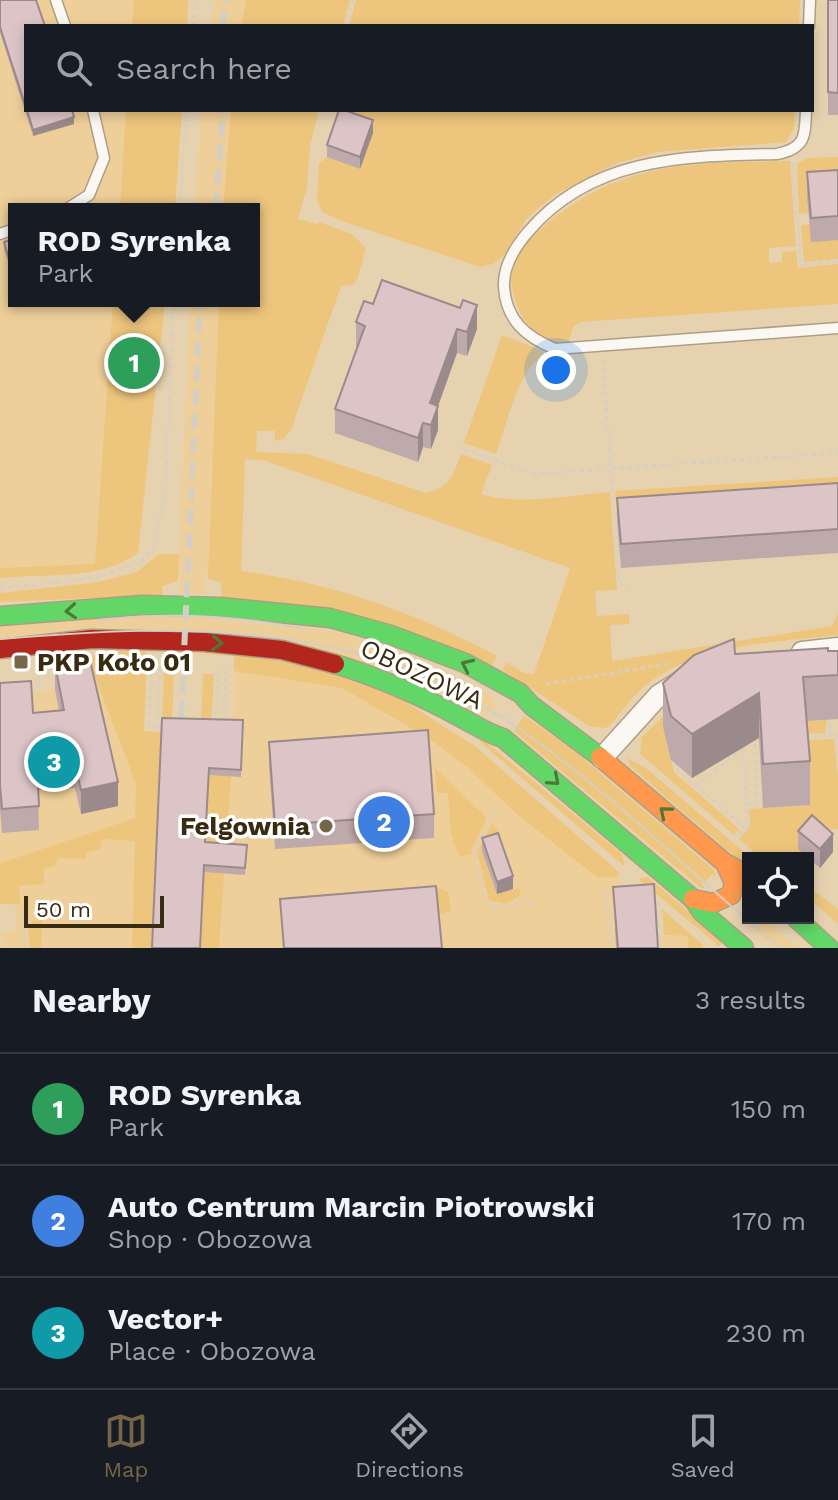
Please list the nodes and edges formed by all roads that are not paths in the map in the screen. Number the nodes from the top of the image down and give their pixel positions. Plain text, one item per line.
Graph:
1 (56, 0) edge
2 (810, 0) edge
3 (64, 24) edge
4 (809, 24) edge
5 (93, 112) edge
6 (806, 112) edge
7 (76, 203) edge
8 (838, 328) edge
9 (0, 616) edge
10 (838, 648) edge
11 (0, 649) edge
12 (788, 654) edge
13 (704, 670) edge
14 (532, 706) junction
15 (503, 738) junction
16 (602, 758) junction
17 (725, 863) junction
18 (742, 873) edge
19 (693, 899) junction
20 (803, 924) edge
21 (744, 948) edge
22 (829, 948) edge

1 - 3 lane
2 - 4 lane
5 - 7 lane
6 - 8 lane
14 -> 9 street, OBOZOWA
10 - 12 street
11 -> 15 street, OBOZOWA
13 - 16 street
14 - 15 street
14 - 16 street, OBOZOWA
15 -> 19 street, OBOZOWA
17 -> 16 street, OBOZOWA
17 - 18 street, OBOZOWA
17 - 19 street
19 - 21 street, OBOZOWA
20 - 22 street

